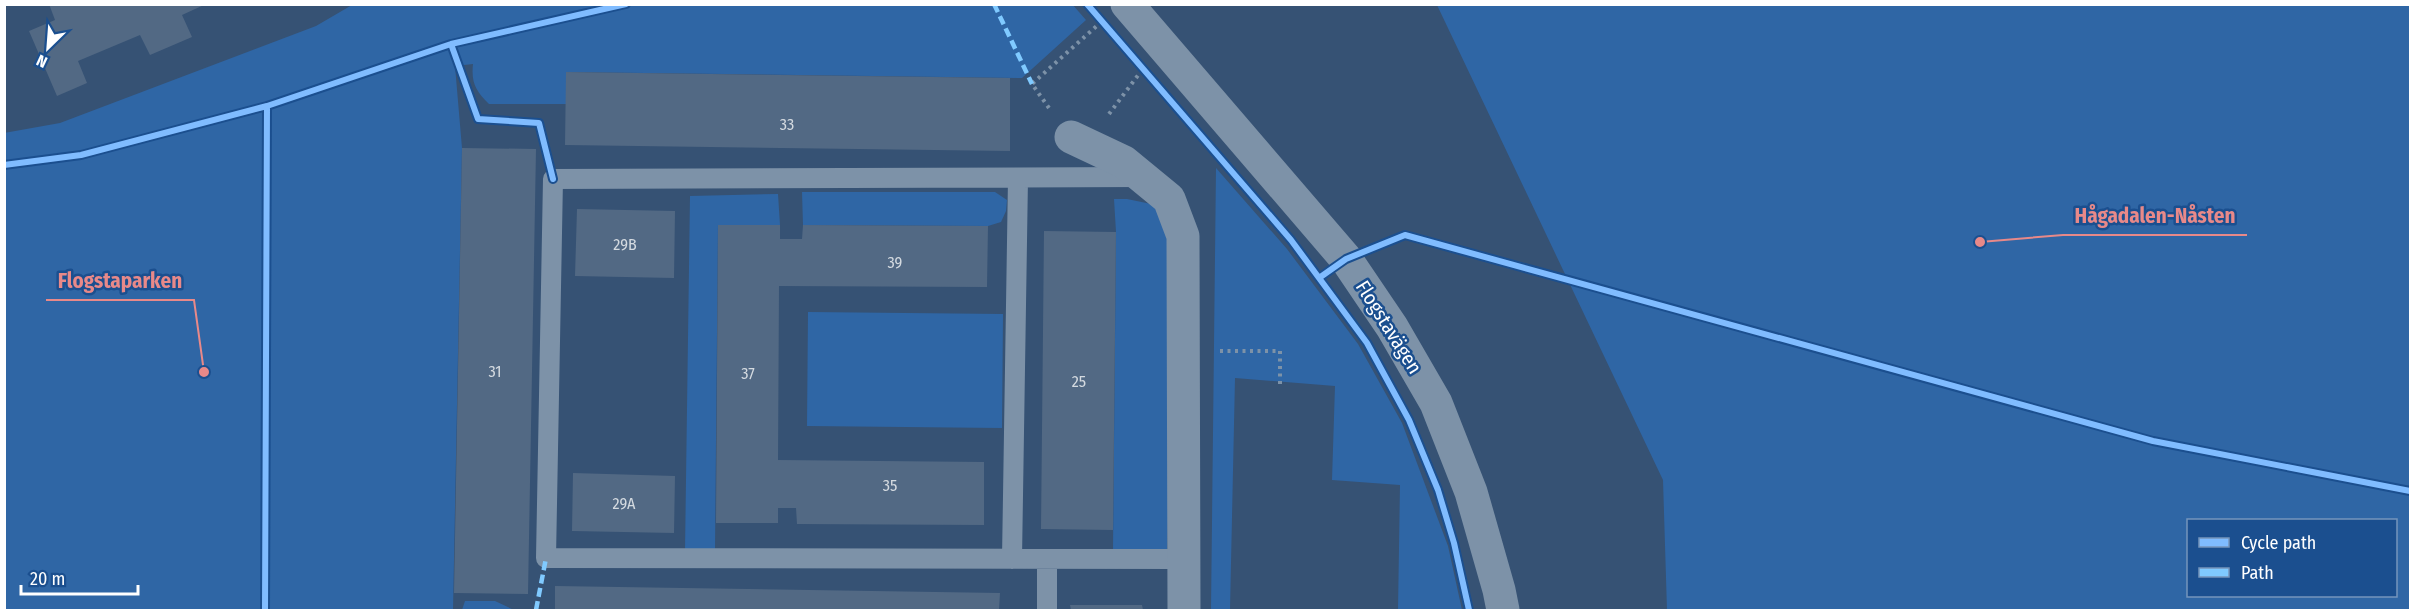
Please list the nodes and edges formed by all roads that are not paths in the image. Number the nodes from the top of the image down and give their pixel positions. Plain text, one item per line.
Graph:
1 (1112, 18) edge
2 (1071, 137) road end
3 (1143, 177) junction
4 (1018, 178) junction
5 (1012, 559) junction
6 (1047, 559) junction
7 (1184, 559) junction
8 (1047, 610) edge
9 (1184, 610) edge
10 (1503, 610) edge

1 - 10 street, Flogstavägen
2 - 3 street
3 - 4 lane
3 - 7 street
4 - 5 lane
4 - 5 lane
5 - 6 lane
6 - 7 lane
6 - 8 lane
7 - 9 street

